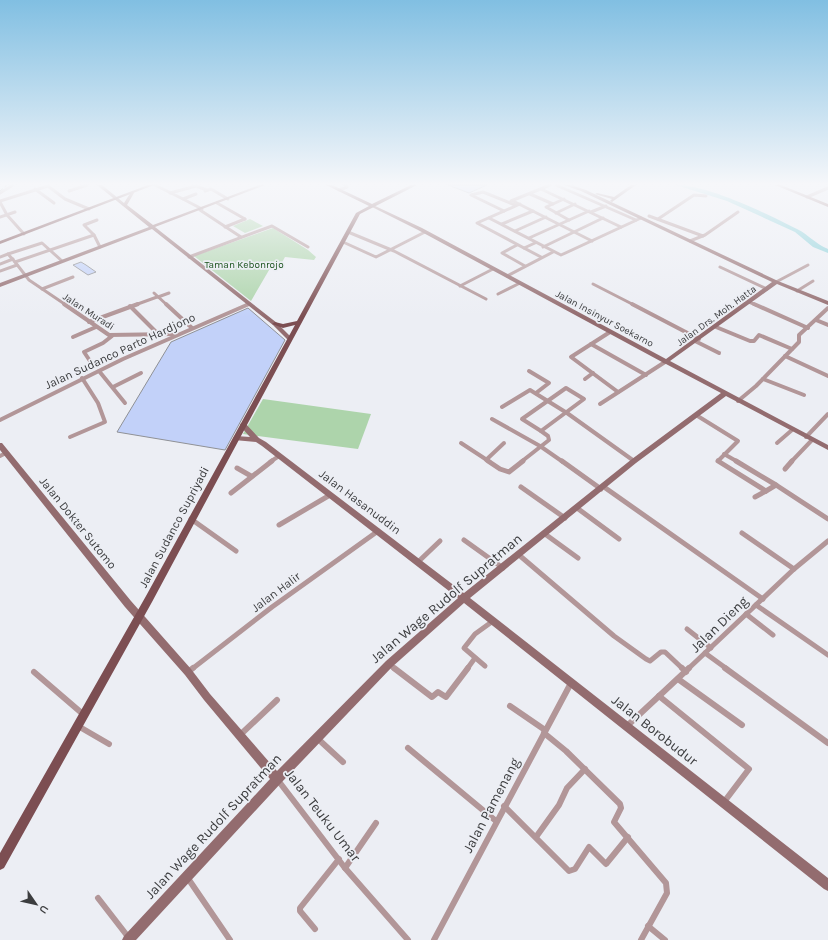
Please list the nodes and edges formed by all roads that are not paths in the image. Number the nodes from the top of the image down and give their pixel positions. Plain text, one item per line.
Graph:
1 (19, 229) edge
2 (37, 229) edge
3 (88, 229) edge
4 (151, 229) edge
5 (154, 229) edge
6 (229, 229) edge
7 (266, 229) edge
8 (278, 229) edge
9 (350, 229) edge
10 (419, 229) edge
11 (487, 229) edge
12 (511, 229) edge
13 (520, 229) edge
14 (551, 229) edge
15 (568, 229) edge
16 (580, 229) edge
17 (617, 229) edge
18 (662, 229) edge
19 (684, 229) edge
20 (713, 229) edge
21 (515, 231) junction
22 (348, 232) junction
23 (425, 232) junction
24 (574, 232) junction
25 (24, 234) junction
26 (94, 235) junction
27 (703, 236) junction
28 (241, 238) junction
29 (529, 238) junction
30 (592, 241) junction
31 (690, 241) junction
32 (0, 243) edge
33 (342, 243) junction
34 (535, 243) junction
35 (517, 245) junction
36 (100, 247) junction
37 (543, 247) junction
38 (308, 248) dead end
39 (524, 248) junction
40 (51, 250) junction
41 (390, 250) junction
42 (553, 252) junction
43 (8, 254) junction
44 (0, 257) edge
45 (189, 257) junction
46 (541, 257) junction
47 (62, 261) junction
48 (15, 262) junction
49 (0, 264) edge
50 (808, 265) dead end
51 (525, 266) junction
52 (720, 267) dead end
53 (493, 269) junction
54 (0, 271) edge
55 (509, 274) junction
56 (24, 276) junction
57 (73, 277) dead end
58 (813, 281) dead end
59 (776, 282) junction
60 (520, 283) junction
61 (593, 284) dead end
62 (0, 285) edge
63 (460, 286) junction
64 (42, 289) junction
65 (767, 289) junction
66 (797, 291) junction
67 (154, 293) dead end
68 (169, 293) dead end
69 (498, 294) dead end
70 (157, 297) junction
71 (486, 299) dead end
72 (750, 302) junction
73 (249, 304) junction
74 (828, 304) edge
75 (130, 306) junction
76 (828, 308) edge
77 (816, 320) junction
78 (89, 322) junction
79 (298, 322) junction
80 (275, 324) junction
81 (828, 325) edge
82 (96, 327) junction
83 (716, 327) junction
84 (192, 328) junction
85 (808, 328) junction
86 (610, 332) junction
87 (176, 334) junction
88 (159, 335) junction
89 (112, 336) junction
90 (73, 337) dead end
91 (289, 338) junction
92 (697, 340) junction
93 (591, 344) junction
94 (792, 348) junction
95 (719, 353) dead end
96 (784, 356) junction
97 (666, 362) junction
98 (92, 364) dead end
99 (99, 371) junction
100 (529, 371) dead end
101 (141, 373) dead end
102 (594, 373) junction
103 (646, 375) junction
104 (828, 376) edge
105 (82, 378) junction
106 (585, 379) dead end
107 (763, 379) junction
108 (112, 387) junction
109 (618, 392) junction
110 (536, 393) junction
111 (724, 394) junction
112 (804, 395) dead end
113 (547, 400) junction
114 (738, 401) junction
115 (125, 403) dead end
116 (600, 404) dead end
117 (502, 406) dead end
118 (567, 413) junction
119 (828, 414) edge
120 (696, 415) junction
121 (492, 419) dead end
122 (0, 420) edge
123 (243, 425) junction
124 (792, 430) junction
125 (541, 431) junction
126 (70, 436) dead end
127 (236, 438) junction
128 (809, 438) junction
129 (257, 440) junction
130 (461, 443) dead end
131 (504, 443) dead end
132 (777, 443) dead end
133 (0, 445) edge
134 (542, 447) junction
135 (828, 448) edge
136 (3, 454) edge
137 (724, 454) junction
138 (279, 456) junction
139 (486, 460) junction
140 (634, 461) junction
141 (237, 468) dead end
142 (784, 468) dead end
143 (251, 476) junction
144 (776, 485) junction
145 (521, 487) dead end
146 (602, 488) junction
147 (766, 491) junction
148 (231, 494) dead end
149 (330, 495) junction
150 (755, 498) dead end
151 (577, 508) junction
152 (565, 518) junction
153 (191, 519) junction
154 (828, 519) edge
155 (279, 525) dead end
156 (378, 531) junction
157 (742, 533) dead end
158 (545, 534) junction
159 (619, 539) dead end
160 (464, 540) dead end
161 (440, 541) dead end
162 (828, 541) edge
163 (236, 551) dead end
164 (519, 555) junction
165 (578, 558) dead end
166 (418, 562) junction
167 (503, 568) junction
168 (794, 570) junction
169 (464, 598) junction
170 (763, 599) junction
171 (756, 605) junction
172 (746, 614) junction
173 (139, 616) junction
174 (493, 621) junction
175 (688, 629) dead end
176 (773, 635) dead end
177 (711, 648) junction
178 (706, 653) junction
179 (828, 655) edge
180 (475, 658) junction
181 (389, 664) junction
182 (485, 666) dead end
183 (34, 672) dead end
184 (188, 672) junction
185 (686, 672) junction
186 (678, 679) junction
187 (571, 683) junction
188 (659, 696) junction
189 (277, 700) dead end
190 (510, 706) dead end
191 (84, 715) junction
192 (742, 725) dead end
193 (78, 726) junction
194 (627, 726) junction
195 (544, 731) junction
196 (240, 734) junction
197 (317, 738) junction
198 (828, 743) edge
199 (109, 744) dead end
200 (408, 748) dead end
201 (343, 762) dead end
202 (585, 769) junction
203 (277, 779) junction
204 (724, 802) junction
205 (504, 806) junction
206 (496, 821) junction
207 (376, 823) dead end
208 (536, 837) junction
209 (628, 837) junction
210 (339, 859) junction
211 (0, 864) edge
212 (345, 868) junction
213 (186, 877) junction
214 (828, 885) edge
215 (98, 898) dead end
216 (648, 926) junction
217 (315, 929) dead end
218 (129, 939) edge
219 (230, 940) edge
220 (408, 940) edge
221 (434, 940) edge
222 (641, 940) edge
223 (665, 940) edge

1 - 25 street
2 - 25 main road
3 - 26 street
4 - 36 main road
5 - 45 main road
6 - 28 street
7 - 28 street
8 - 38 street
9 - 22 main road, Jalan Sudanco Supriyadi
10 - 23 main road, Jalan Insinyur Soekarno
11 - 35 street
12 - 21 street
13 - 21 street
14 - 29 street
15 - 24 street
16 - 24 street
17 - 30 street
18 - 31 main road
19 - 27 street
20 - 27 street
21 - 29 street
22 - 33 main road, Jalan Sudanco Supriyadi
22 - 41 street
23 - 41 street
23 - 53 main road, Jalan Insinyur Soekarno
24 - 30 street
24 - 37 street
25 - 32 main road
26 - 36 street
26 - 40 street
27 - 31 street
28 - 45 street
29 - 34 street
30 - 42 street
31 - 59 main road
33 - 41 street
33 - 79 main road, Jalan Sudanco Supriyadi
34 - 37 street
34 - 39 street
35 - 39 street
35 - 51 street
36 - 47 main road
37 - 42 street
39 - 46 street
40 - 43 street
40 - 47 street
40 - 48 street
41 - 63 street
42 - 46 street
43 - 44 street
43 - 48 street
45 - 73 main road
46 - 51 street
47 - 56 main road
48 - 49 street
48 - 54 street
48 - 56 street
50 - 59 street
51 - 55 street
52 - 65 street
53 - 55 main road, Jalan Insinyur Soekarno
53 - 63 street
55 - 60 main road, Jalan Insinyur Soekarno
56 - 62 main road
56 - 64 street, Jalan Muradi
57 - 64 street
58 - 66 street
59 - 65 main road, Jalan Drs. Moh. Hatta
59 - 66 main road
60 - 69 street
60 - 86 main road, Jalan Insinyur Soekarno
61 - 92 street
63 - 71 street
64 - 78 street, Jalan Muradi
65 - 72 main road, Jalan Drs. Moh. Hatta
66 - 74 main road
67 - 70 street
68 - 70 street
70 - 75 street
70 - 84 street
72 - 83 main road, Jalan Drs. Moh. Hatta
72 - 85 street
73 - 80 main road
73 - 84 street, Jalan Sudanco Parto Hardjono
75 - 78 street
75 - 88 street
76 - 77 street
77 - 81 street
77 - 85 street
78 - 82 street, Jalan Muradi
79 - 80 main road
79 - 91 main road, Jalan Sudanco Supriyadi
80 - 91 main road
82 - 89 street, Jalan Muradi
82 - 90 street
83 - 92 main road, Jalan Drs. Moh. Hatta
83 - 94 street
84 - 87 street, Jalan Sudanco Parto Hardjono
85 - 94 street
86 - 93 street
86 - 97 main road, Jalan Insinyur Soekarno
87 - 88 street, Jalan Muradi
87 - 99 street, Jalan Sudanco Parto Hardjono
88 - 89 street, Jalan Muradi
89 - 98 street
91 - 123 main road, Jalan Sudanco Supriyadi
92 - 95 street
92 - 97 main road, Jalan Drs. Moh. Hatta
93 - 102 street
93 - 103 street
94 - 96 street
96 - 104 street
96 - 107 street
97 - 103 street
97 - 111 main road, Jalan Insinyur Soekarno
99 - 105 street, Jalan Sudanco Parto Hardjono
99 - 108 street
100 - 110 street
101 - 108 street
102 - 106 street
102 - 109 street
103 - 109 street
105 - 122 street, Jalan Sudanco Parto Hardjono
105 - 126 street
107 - 112 street
107 - 114 street
108 - 115 street
109 - 116 street
110 - 113 street
110 - 117 street
111 - 114 main road, Jalan Insinyur Soekarno
111 - 120 main road, Jalan Wage Rudolf Supratman
113 - 118 street
113 - 118 street
113 - 125 street
114 - 124 main road, Jalan Insinyur Soekarno
118 - 125 street
118 - 140 street
119 - 128 street
120 - 137 street
120 - 140 main road, Jalan Wage Rudolf Supratman
121 - 134 street
123 - 127 main road, Jalan Sudanco Supriyadi
123 - 129 main road, Jalan Hasanuddin
124 - 128 main road, Jalan Insinyur Soekarno
124 - 132 street
125 - 134 street
127 - 129 main road
127 - 153 main road, Jalan Sudanco Supriyadi
128 - 135 main road, Jalan Insinyur Soekarno
128 - 142 street
129 - 138 main road, Jalan Hasanuddin
130 - 139 street
131 - 139 street
133 - 136 main road, Jalan Dokter Sutomo
134 - 139 street
134 - 146 street
136 - 173 main road, Jalan Dokter Sutomo
137 - 144 street
137 - 147 street
138 - 143 street
138 - 149 main road, Jalan Hasanuddin
140 - 146 main road, Jalan Wage Rudolf Supratman
141 - 143 street
143 - 148 street
144 - 147 street
144 - 154 street
145 - 152 street
146 - 151 main road, Jalan Wage Rudolf Supratman
146 - 170 street
147 - 150 street
149 - 155 street
149 - 156 main road, Jalan Hasanuddin
151 - 152 main road, Jalan Wage Rudolf Supratman
151 - 159 street
152 - 158 main road, Jalan Wage Rudolf Supratman
153 - 163 street
153 - 173 main road, Jalan Sudanco Supriyadi
156 - 166 main road, Jalan Hasanuddin
156 - 184 street, Jalan Halir
157 - 168 street
158 - 164 main road, Jalan Wage Rudolf Supratman
158 - 165 street
160 - 167 street
161 - 166 street
162 - 168 street, Jalan Dieng
164 - 167 main road, Jalan Wage Rudolf Supratman
164 - 185 street
166 - 169 main road, Jalan Hasanuddin
167 - 169 main road, Jalan Wage Rudolf Supratman
168 - 170 street, Jalan Dieng
169 - 174 main road, Jalan Borobudur
169 - 181 main road, Jalan Wage Rudolf Supratman
170 - 171 street, Jalan Dieng
171 - 172 street, Jalan Dieng
171 - 179 street
172 - 176 street
172 - 177 street, Jalan Dieng
173 - 184 main road, Jalan Teuku Umar
173 - 191 main road, Jalan Sudanco Supriyadi
174 - 180 street
174 - 187 main road, Jalan Borobudur
175 - 177 street
177 - 178 street, Jalan Dieng
178 - 185 street, Jalan Dieng
178 - 198 street
180 - 181 street
180 - 182 street
181 - 197 main road, Jalan Wage Rudolf Supratman
183 - 191 street
184 - 196 main road, Jalan Teuku Umar
185 - 186 street, Jalan Dieng
186 - 188 street, Jalan Dieng
186 - 192 street
187 - 194 main road, Jalan Borobudur
187 - 195 street, Jalan Pamenang
188 - 194 street, Jalan Dieng
188 - 204 street
189 - 196 street
190 - 195 street
191 - 193 main road, Jalan Sudanco Supriyadi
193 - 199 street
193 - 211 main road, Jalan Sudanco Supriyadi
194 - 204 main road, Jalan Borobudur
195 - 202 street
195 - 205 street, Jalan Pamenang
196 - 203 main road, Jalan Teuku Umar
197 - 201 street
197 - 203 main road, Jalan Wage Rudolf Supratman
200 - 206 street
202 - 208 street
202 - 209 street
203 - 210 street, Jalan Teuku Umar
203 - 213 main road, Jalan Wage Rudolf Supratman
204 - 214 main road, Jalan Borobudur
205 - 206 street, Jalan Pamenang
205 - 208 street
206 - 221 street, Jalan Pamenang
207 - 212 street
208 - 209 street
209 - 216 street
210 - 212 street, Jalan Teuku Umar
210 - 217 street
212 - 220 street, Jalan Teuku Umar
213 - 218 main road, Jalan Wage Rudolf Supratman
213 - 219 street
215 - 218 street
216 - 222 street
216 - 223 street

